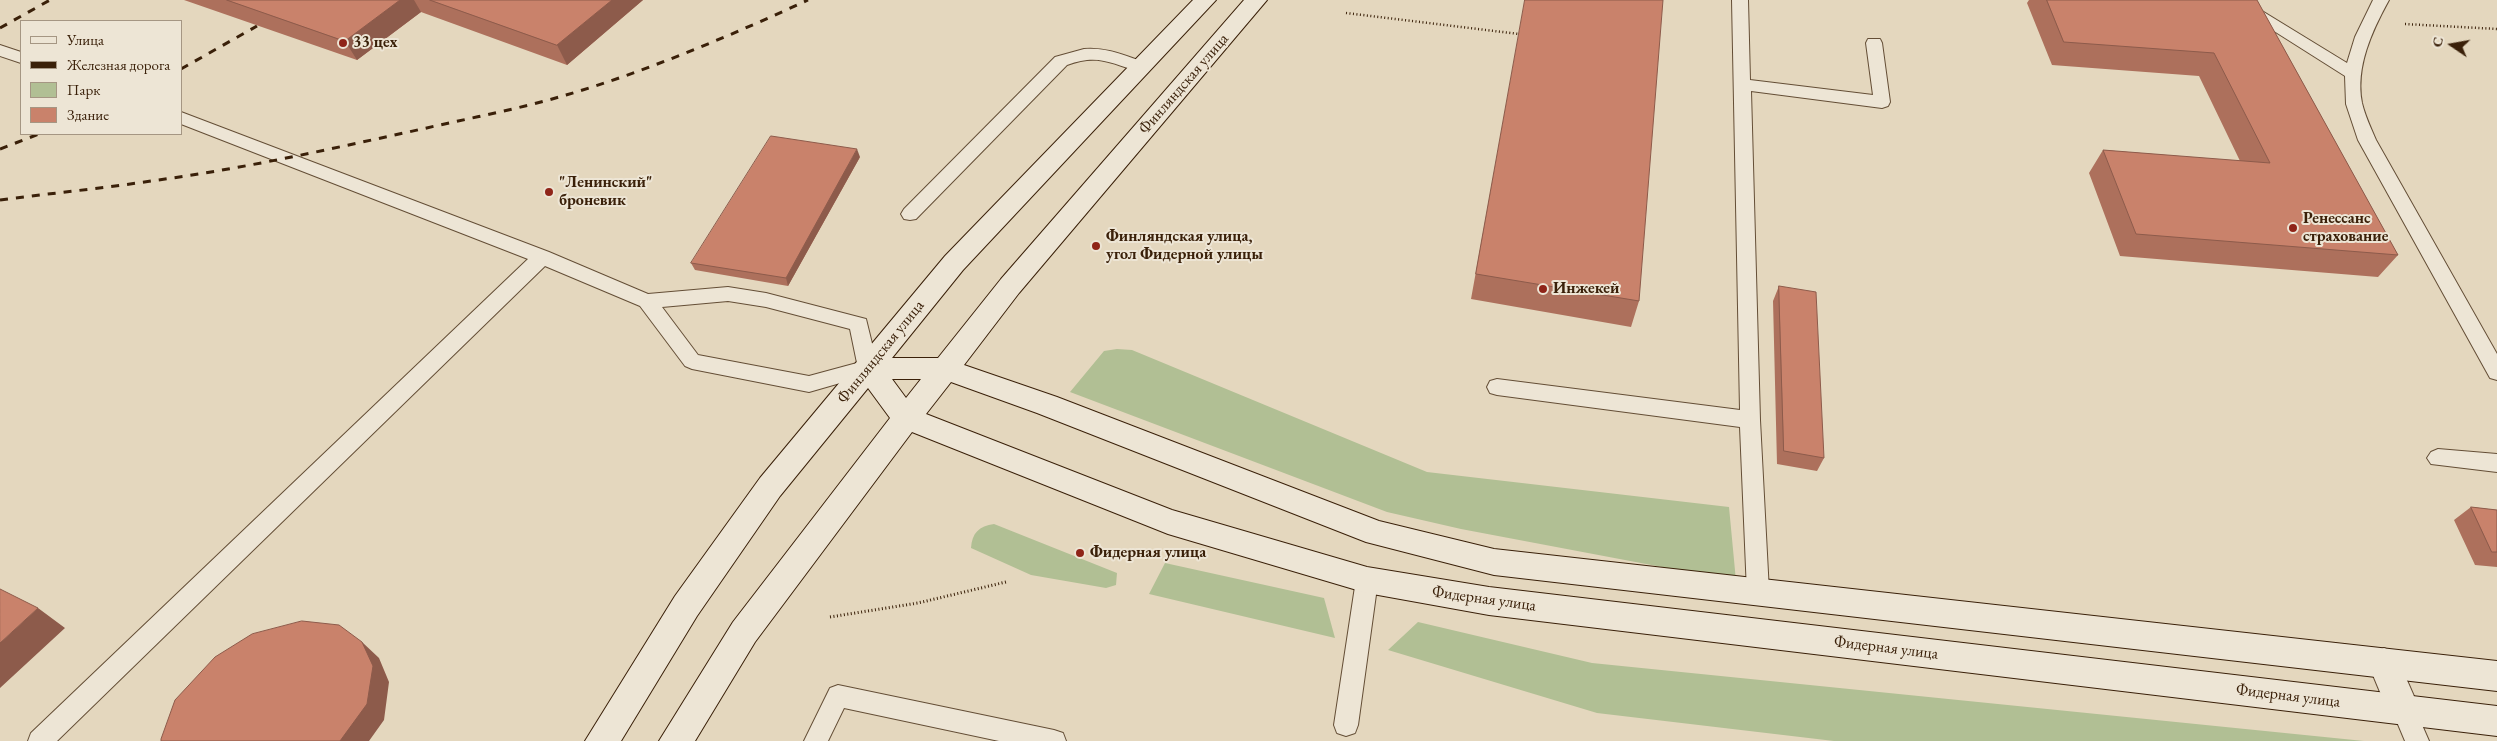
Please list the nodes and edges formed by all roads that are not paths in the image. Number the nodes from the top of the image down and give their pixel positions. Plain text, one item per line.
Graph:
1 (1205, 0) edge
2 (1256, 0) edge
3 (1740, 0) edge
4 (2233, 0) edge
5 (2381, 0) edge
6 (1874, 43) dead end
7 (0, 50) edge
8 (20, 58) edge
9 (1141, 67) junction
10 (2352, 73) junction
11 (1742, 85) junction
12 (182, 118) edge
13 (910, 214) dead end
14 (542, 257) junction
15 (646, 301) junction
16 (868, 368) junction
17 (945, 368) junction
18 (2497, 372) edge
19 (1497, 387) dead end
20 (906, 418) junction
21 (1750, 420) junction
22 (2438, 458) dead end
23 (2497, 463) edge
24 (1367, 580) junction
25 (1758, 592) junction
26 (2384, 663) junction
27 (2497, 676) edge
28 (2404, 710) junction
29 (2497, 720) edge
30 (1346, 726) dead end
31 (40, 741) edge
32 (602, 741) edge
33 (676, 741) edge
34 (816, 741) edge
35 (1054, 741) edge
36 (2417, 741) edge

1 - 9 street, Финляндская улица
2 - 17 street, Финляндская улица
3 - 11 lane
4 - 10 lane
5 - 10 lane
6 - 11 lane
7 - 8 lane
9 - 13 lane
9 - 16 street, Финляндская улица
10 - 18 lane
11 - 21 lane
12 - 14 lane
14 - 15 lane
14 - 31 lane
15 - 16 lane
15 - 16 lane
16 - 17 street
16 - 20 street
16 - 32 street, Финляндская улица
17 - 20 street, Финляндская улица
17 - 25 street
19 - 21 lane
20 - 24 street, Фидерная улица
20 - 33 street, Финляндская улица
21 - 25 lane
22 - 23 lane
24 - 28 street, Фидерная улица
24 - 30 lane
25 - 26 street
26 - 27 street
26 - 28 street
28 - 29 street, Фидерная улица
28 - 36 lane
34 - 35 lane

